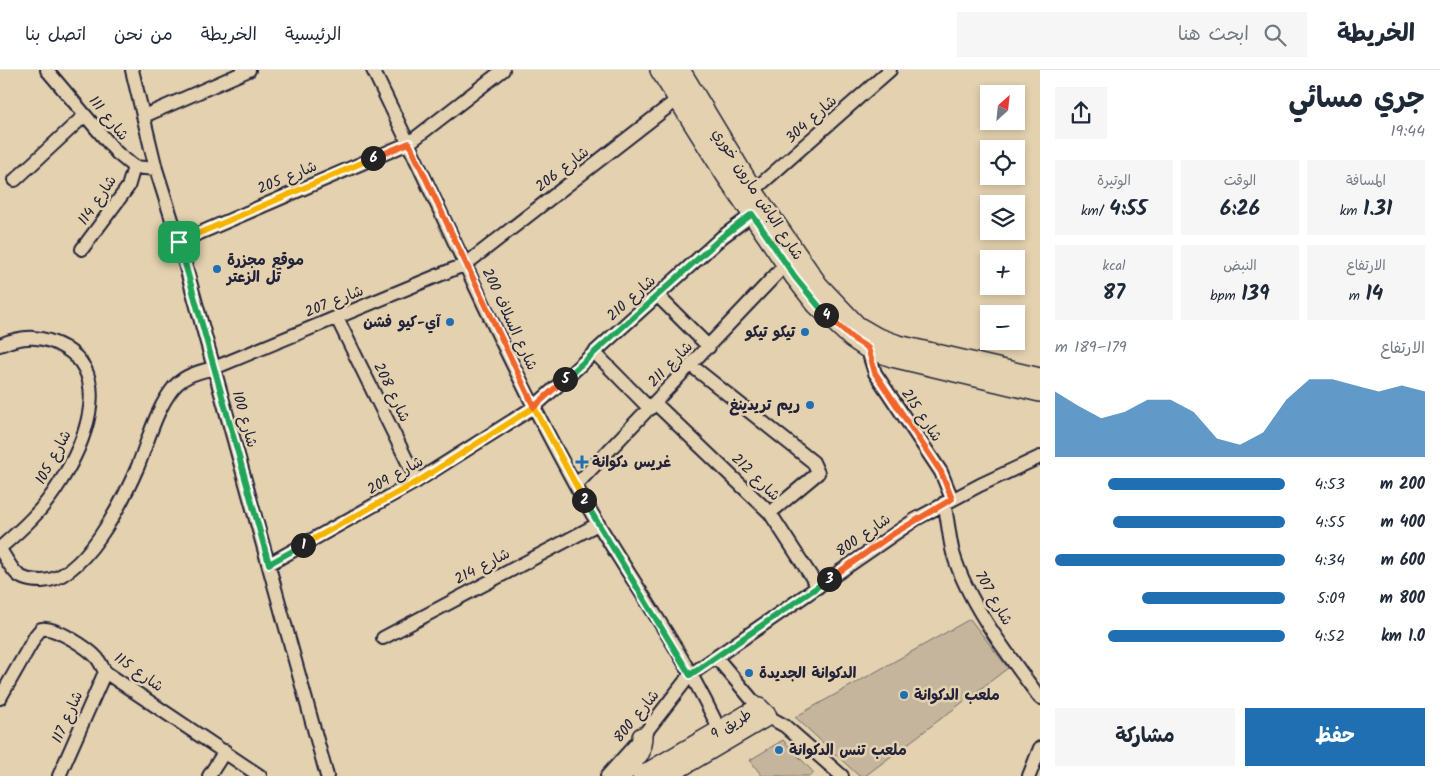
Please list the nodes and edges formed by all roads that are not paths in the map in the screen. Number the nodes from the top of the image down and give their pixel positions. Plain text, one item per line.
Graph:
1 (47, 70) edge
2 (132, 70) edge
3 (249, 70) edge
4 (373, 70) edge
5 (503, 70) edge
6 (660, 70) edge
7 (680, 70) edge
8 (890, 70) edge
9 (678, 99) junction
10 (85, 115) junction
11 (144, 116) junction
12 (409, 143) junction
13 (134, 167) junction
14 (156, 169) junction
15 (15, 180) dead end
16 (760, 185) junction
17 (752, 214) junction
18 (179, 242) junction
19 (82, 249) dead end
20 (466, 264) junction
21 (786, 264) junction
22 (658, 296) junction
23 (337, 318) junction
24 (0, 345) edge
25 (709, 347) junction
26 (868, 348) junction
27 (595, 353) junction
28 (692, 366) junction
29 (214, 368) junction
30 (1040, 378) edge
31 (1040, 392) edge
32 (652, 406) junction
33 (534, 407) junction
34 (1040, 457) edge
35 (417, 482) junction
36 (576, 485) junction
37 (948, 501) junction
38 (770, 512) junction
39 (598, 524) junction
40 (0, 548) edge
41 (269, 564) junction
42 (818, 587) junction
43 (383, 638) dead end
44 (716, 657) junction
45 (105, 672) junction
46 (690, 675) junction
47 (0, 698) edge
48 (1040, 698) edge
49 (763, 712) junction
50 (642, 737) junction
51 (722, 737) junction
52 (1040, 748) edge
53 (225, 751) junction
54 (682, 767) edge
55 (59, 776) edge
56 (208, 776) edge
57 (260, 776) edge
58 (327, 776) edge
59 (607, 776) edge
60 (621, 776) edge
61 (642, 776) edge
62 (665, 776) edge
63 (842, 776) edge
64 (1029, 776) edge

1 - 10 street, شارع 111
2 - 11 street, شارع 100
3 - 11 street
4 - 12 street, 200 شارع السلاف
5 - 12 street, شارع 205
6 - 9 main road
7 - 16 main road, شارع الباش مارون خوري
8 - 16 street, شارع 304
9 - 17 main road
9 - 20 street, شارع 206
10 - 13 street, شارع 111
10 - 15 street
11 - 14 street, شارع 100
12 - 18 street, شارع 205
12 - 20 street, 200 شارع السلاف
13 - 14 street
13 - 19 street, شارع 114
14 - 18 street, شارع 100
16 - 30 main road, شارع الباش مارون خوري
17 - 21 main road
17 - 22 street, شارع 210
18 - 29 street, شارع 100
20 - 23 street, شارع 207
20 - 33 street, 200 شارع السلاف
21 - 25 street, شارع 211
21 - 26 main road
22 - 25 street
22 - 27 street, شارع 210
23 - 29 street, شارع 207
23 - 35 street, شارع 208
24 - 40 street, شارع 105
25 - 28 street, شارع 211
26 - 31 main road
26 - 37 street, شارع 215
27 - 32 street, شارع 212
27 - 33 street, شارع 210
28 - 32 street, شارع 211
28 - 38 street
29 - 40 street, شارع 207
29 - 41 street, شارع 100
32 - 36 street, شارع 211
32 - 38 street, شارع 212
33 - 35 street, شارع 209
33 - 36 street, 200 شارع السلاف
34 - 37 street, 800 شارع
35 - 41 street, شارع 209
36 - 39 street, 200 شارع السلاف
37 - 42 street, 800 شارع
37 - 48 street, شارع 707
38 - 42 street, شارع 212
39 - 43 street, شارع 214
39 - 46 street, 200 شارع السلاف
41 - 58 street, شارع 100
42 - 44 street, 800 شارع
44 - 46 street, 800 شارع
44 - 49 street
45 - 47 street, شارع 115
45 - 53 street, شارع 115
45 - 55 street, شارع 117
46 - 50 street, شارع 800
46 - 51 street, 200 شارع السلاف
49 - 51 main road, 9 طريق
49 - 63 street
50 - 59 street, شارع 800
50 - 60 main road
51 - 54 main road, 9 طريق
52 - 64 street
53 - 56 street
53 - 57 street, شارع 115
54 - 61 main road, 9 طريق
54 - 62 main road, 9 طريق

